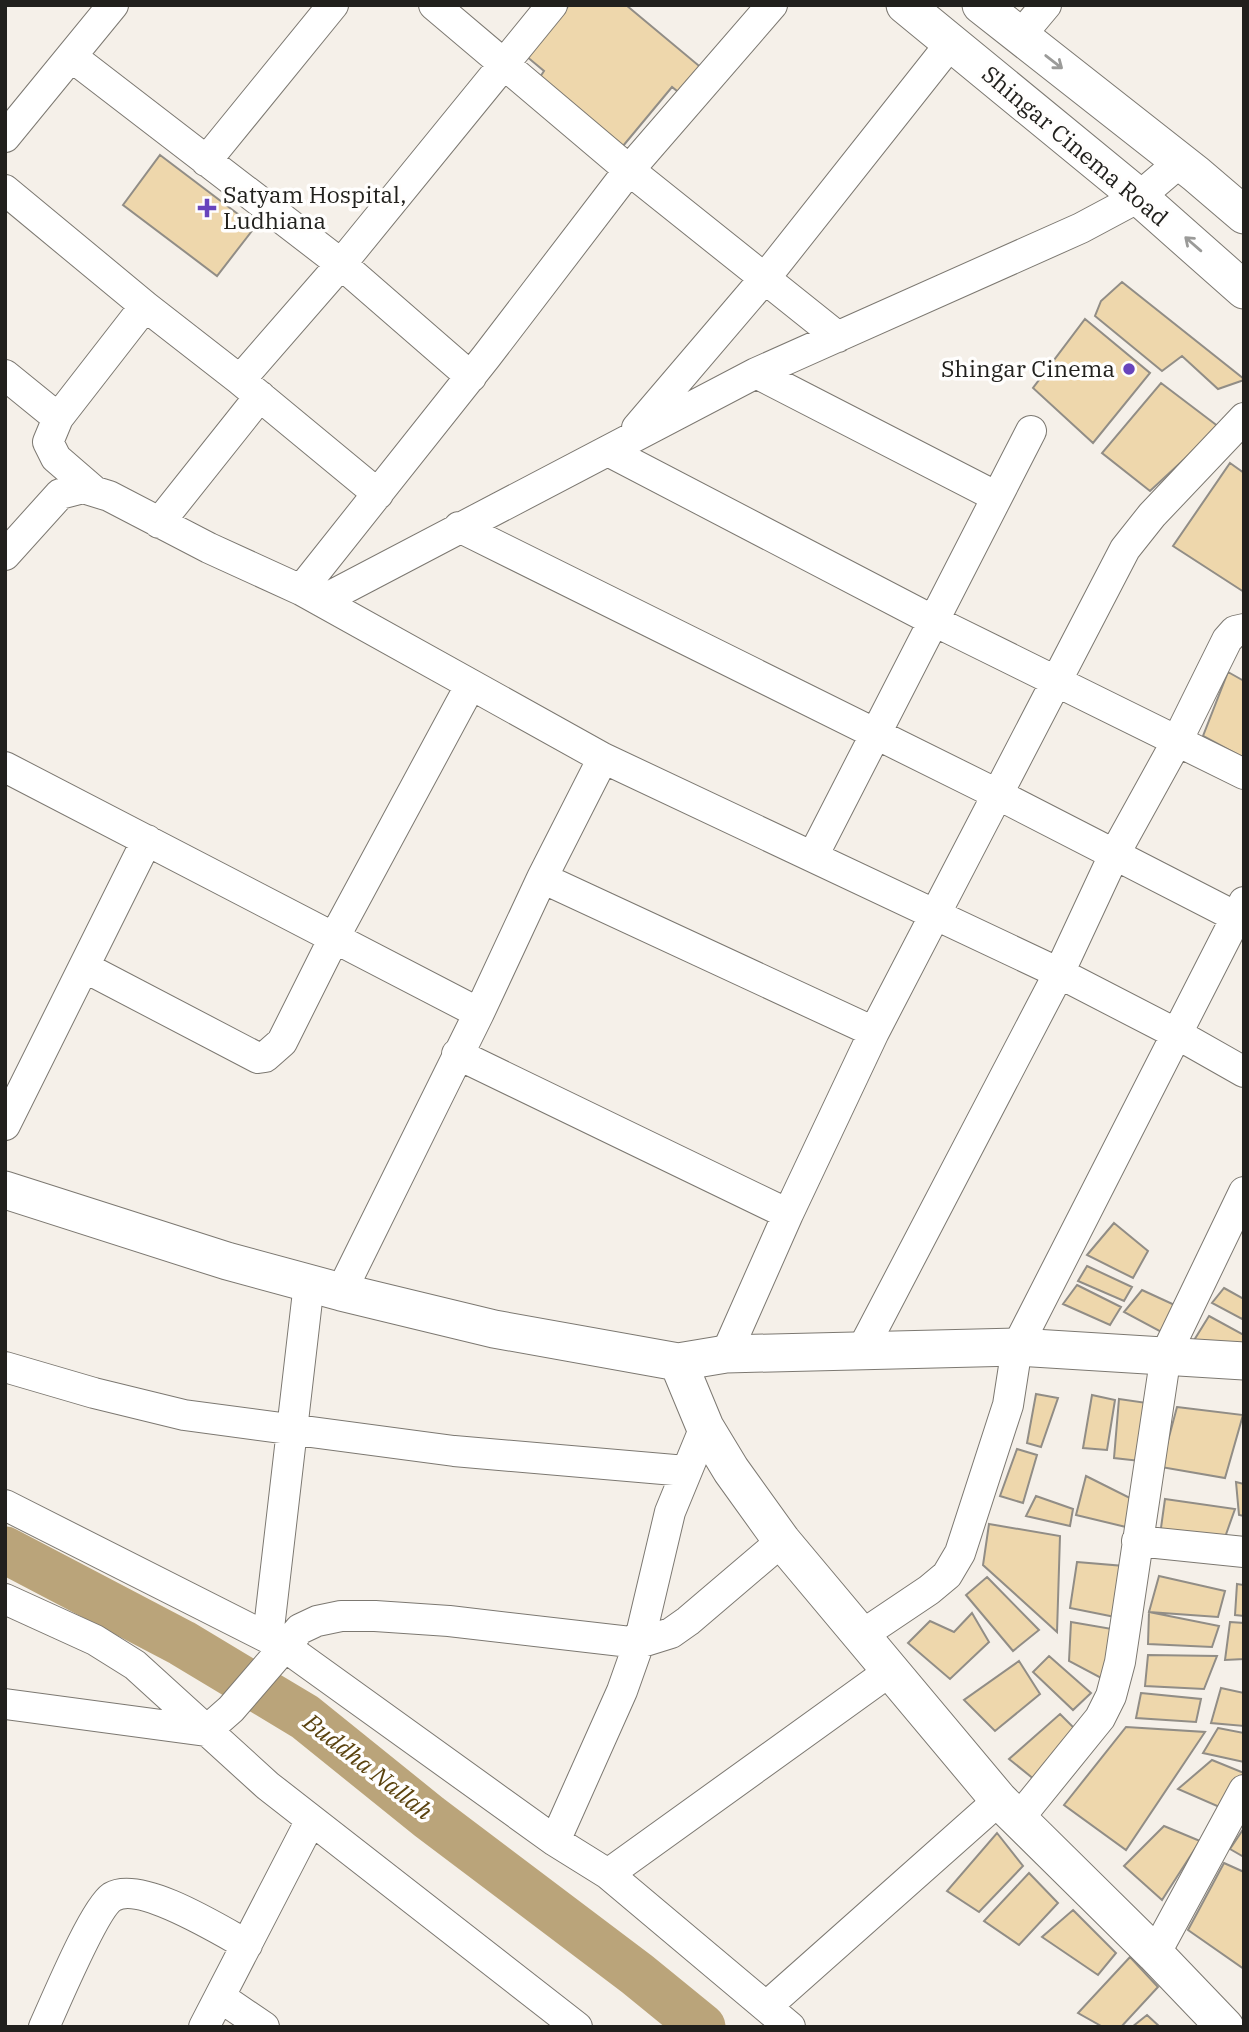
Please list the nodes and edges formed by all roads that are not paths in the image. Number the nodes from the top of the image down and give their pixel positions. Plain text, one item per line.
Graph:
1 (113, 5) edge
2 (333, 5) edge
3 (434, 5) edge
4 (552, 5) edge
5 (772, 5) edge
6 (905, 5) edge
7 (981, 5) edge
8 (1046, 5) edge
9 (1020, 36) junction
10 (951, 43) junction
11 (72, 57) junction
12 (505, 65) junction
13 (11, 117) edge
14 (206, 161) junction
15 (1180, 162) junction
16 (629, 170) junction
17 (5, 190) edge
18 (1139, 197) junction
19 (1244, 215) edge
20 (341, 264) junction
21 (765, 278) junction
22 (1244, 290) edge
23 (145, 306) junction
24 (838, 337) junction
25 (756, 373) junction
26 (5, 375) edge
27 (471, 377) junction
28 (250, 388) junction
29 (58, 418) junction
30 (1244, 418) edge
31 (1031, 431) dead end
32 (617, 446) junction
33 (93, 490) junction
34 (378, 494) junction
35 (997, 497) junction
36 (159, 523) junction
37 (459, 527) junction
38 (5, 555) edge
39 (311, 595) junction
40 (934, 621) junction
41 (1244, 629) edge
42 (1056, 680) junction
43 (470, 686) junction
44 (874, 735) junction
45 (1177, 741) junction
46 (603, 758) junction
47 (5, 767) edge
48 (1244, 774) edge
49 (998, 794) junction
50 (147, 840) junction
51 (1114, 855) junction
52 (813, 856) junction
53 (542, 878) junction
54 (935, 913) junction
55 (1241, 913) edge
56 (334, 938) junction
57 (84, 967) junction
58 (1059, 973) junction
59 (479, 1013) junction
60 (874, 1032) junction
61 (1177, 1034) junction
62 (457, 1054) junction
63 (1244, 1072) edge
64 (5, 1125) edge
65 (5, 1190) edge
66 (1244, 1192) edge
67 (788, 1213) junction
68 (325, 1288) junction
69 (1017, 1346) junction
70 (862, 1350) junction
71 (726, 1354) junction
72 (1166, 1354) junction
73 (1244, 1361) edge
74 (678, 1362) junction
75 (5, 1367) edge
76 (705, 1427) junction
77 (291, 1429) junction
78 (686, 1471) junction
79 (5, 1505) edge
80 (782, 1541) junction
81 (1137, 1541) junction
82 (1244, 1552) edge
83 (5, 1600) edge
84 (862, 1635) junction
85 (639, 1643) junction
86 (275, 1647) junction
87 (890, 1671) junction
88 (5, 1704) edge
89 (206, 1731) junction
90 (1244, 1790) edge
91 (1009, 1809) junction
92 (312, 1820) junction
93 (555, 1841) junction
94 (608, 1874) junction
95 (247, 1945) junction
96 (1156, 1954) junction
97 (220, 1997) junction
98 (767, 2006) junction
99 (44, 2027) edge
100 (204, 2027) edge
101 (264, 2027) edge
102 (577, 2027) edge
103 (790, 2027) edge
104 (1225, 2027) edge

1 - 11 street
2 - 14 street
3 - 12 street
4 - 12 street
5 - 16 street
6 - 10 street, Shingar Cinema Road
7 - 9 street
8 - 9 street
9 -> 15 street
10 - 18 street, Shingar Cinema Road
10 - 21 street
11 - 13 street
11 - 14 street
12 - 16 street
12 - 20 street
14 - 20 street
15 - 18 street
15 - 19 street
16 - 21 street
16 - 27 street
17 - 23 street
22 -> 18 street, Shingar Cinema Road
18 - 24 street
20 - 27 street
20 - 28 street
21 - 24 street
21 - 32 street
23 - 28 street
23 - 29 street
24 - 25 street
25 - 32 street
25 - 35 street
26 - 29 street
27 - 34 street
28 - 34 street
28 - 36 street
29 - 33 street
30 - 42 street
31 - 35 street
32 - 37 street
32 - 40 street
33 - 36 street
33 - 38 street
34 - 39 street
35 - 40 street
36 - 39 street
37 - 39 street
37 - 44 street
39 - 43 street
40 - 42 street
40 - 44 street
41 - 45 street
42 - 45 street
42 - 49 street
43 - 46 street
43 - 56 street
44 - 49 street
44 - 52 street
45 - 48 street
45 - 51 street
46 - 52 street
46 - 53 street
47 - 50 street
49 - 51 street
49 - 54 street
50 - 56 street
50 - 57 street
51 - 55 street
51 - 58 street
52 - 54 street
53 - 59 street
53 - 60 street
54 - 58 street
54 - 60 street
55 - 61 street
56 - 57 street
56 - 59 street
57 - 64 street
58 - 61 street
58 - 70 street
59 - 62 street
60 - 67 street
61 - 63 street
61 - 69 street
62 - 67 street
62 - 68 street
65 - 68 street
66 - 72 street
67 - 71 street
68 - 74 street
68 - 77 street
69 - 70 street
69 - 72 street
69 - 84 street
70 - 71 street
71 - 74 street
72 - 73 street
72 - 81 street
74 - 76 street
75 - 77 street
76 - 78 street
76 - 80 street
77 - 78 street
77 - 86 street
78 - 85 street
79 - 86 street
80 - 84 street
80 - 85 street
81 - 82 street
81 - 91 street
83 - 89 street
84 - 87 street
85 - 86 street
85 - 93 street
86 - 89 street
86 - 93 street
87 - 91 street
87 - 94 street
88 - 89 street
89 - 92 street
90 - 96 street
91 - 96 street
91 - 98 street
92 - 95 street
92 - 102 street
93 - 94 street
94 - 98 street
95 - 97 street
95 - 99 street
96 - 104 street
97 - 100 street
97 - 101 street
98 - 103 street

